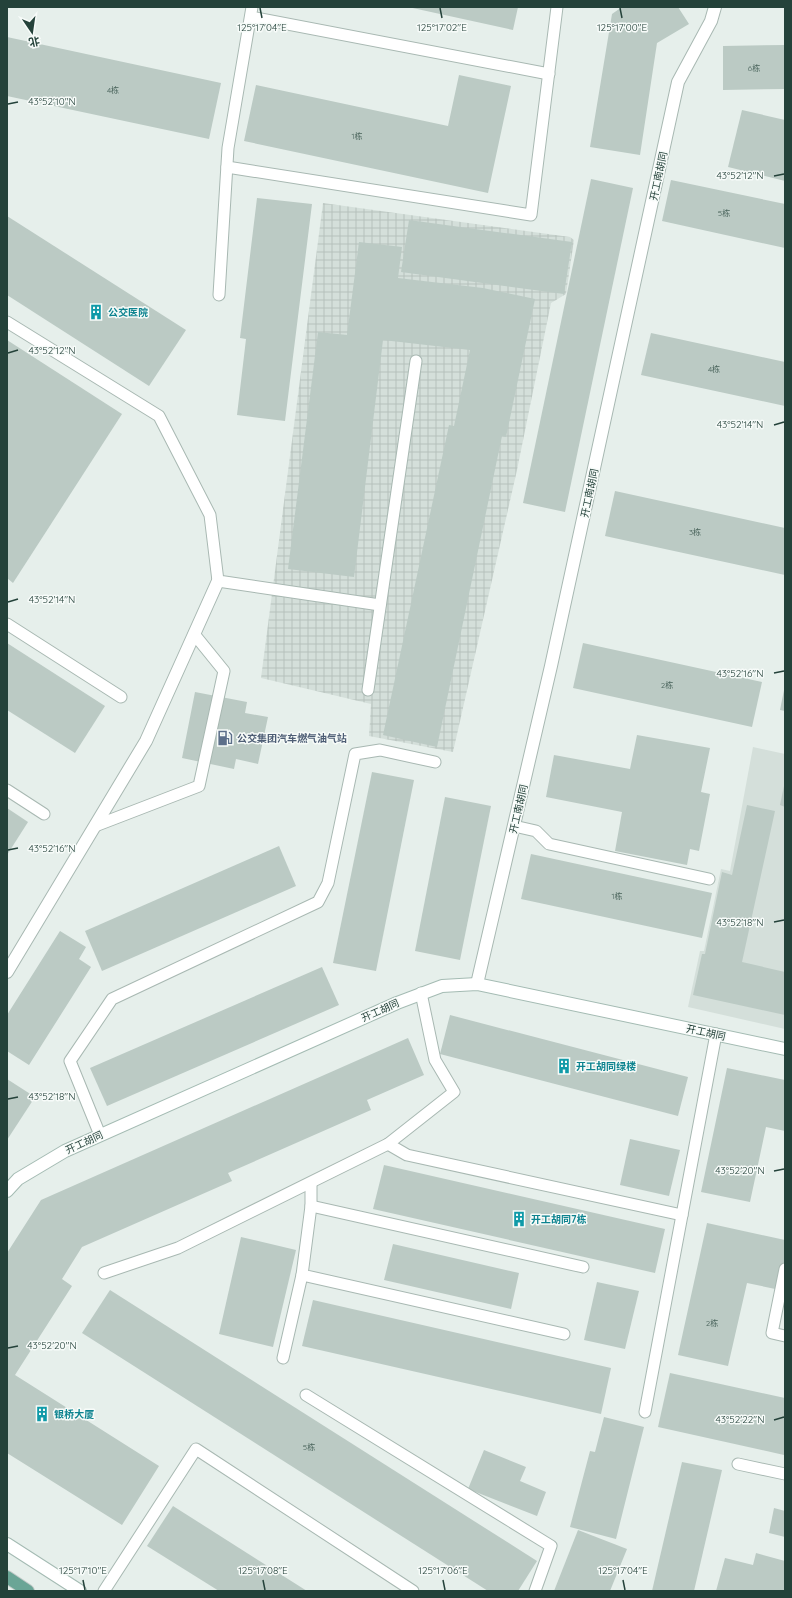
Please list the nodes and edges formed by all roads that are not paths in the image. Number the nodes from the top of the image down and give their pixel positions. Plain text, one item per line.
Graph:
1 (557, 7) edge
2 (715, 7) edge
3 (251, 12) edge
4 (549, 74) junction
5 (227, 167) junction
6 (219, 295) dead end
7 (7, 322) edge
8 (416, 361) dead end
9 (218, 581) junction
10 (380, 605) junction
11 (7, 624) edge
12 (194, 634) junction
13 (368, 690) dead end
14 (121, 696) dead end
15 (435, 762) dead end
16 (7, 790) edge
17 (44, 814) dead end
18 (95, 826) junction
19 (514, 826) junction
20 (709, 880) dead end
21 (7, 972) edge
22 (477, 984) junction
23 (422, 993) junction
24 (716, 1034) junction
25 (785, 1049) edge
26 (100, 1135) junction
27 (388, 1144) junction
28 (311, 1183) junction
29 (7, 1191) edge
30 (311, 1206) junction
31 (682, 1215) junction
32 (583, 1267) dead end
33 (785, 1269) edge
34 (104, 1273) dead end
35 (302, 1275) junction
36 (564, 1334) dead end
37 (785, 1336) edge
38 (283, 1358) dead end
39 (306, 1395) dead end
40 (645, 1412) dead end
41 (738, 1464) dead end
42 (785, 1474) edge
43 (7, 1544) edge
44 (7, 1577) edge
45 (28, 1591) edge
46 (80, 1591) edge
47 (104, 1591) edge
48 (413, 1591) edge
49 (534, 1591) edge

1 - 4 lane
2 - 19 street, 开工南胡同
3 - 4 lane
3 - 5 lane
4 - 5 lane
5 - 6 lane
7 - 9 lane
8 - 10 lane
9 - 10 lane
9 - 12 street
10 - 13 lane
11 - 14 lane
12 - 18 street
12 - 18 lane
15 - 26 lane
16 - 17 lane
18 - 21 street
19 - 20 lane
19 - 22 street, 开工南胡同
22 - 23 street, 开工胡同
22 - 24 street, 开工胡同
23 - 26 street, 开工胡同
23 - 27 lane
24 - 25 street, 开工胡同
24 - 31 lane
26 - 29 street, 开工胡同
27 - 28 lane
27 - 31 lane
28 - 30 lane
28 - 34 lane
30 - 32 lane
30 - 35 lane
31 - 40 lane
33 - 37 lane
35 - 36 lane
35 - 38 lane
39 - 49 lane
41 - 42 lane
43 - 46 street
44 - 45 main road
47 - 48 lane

